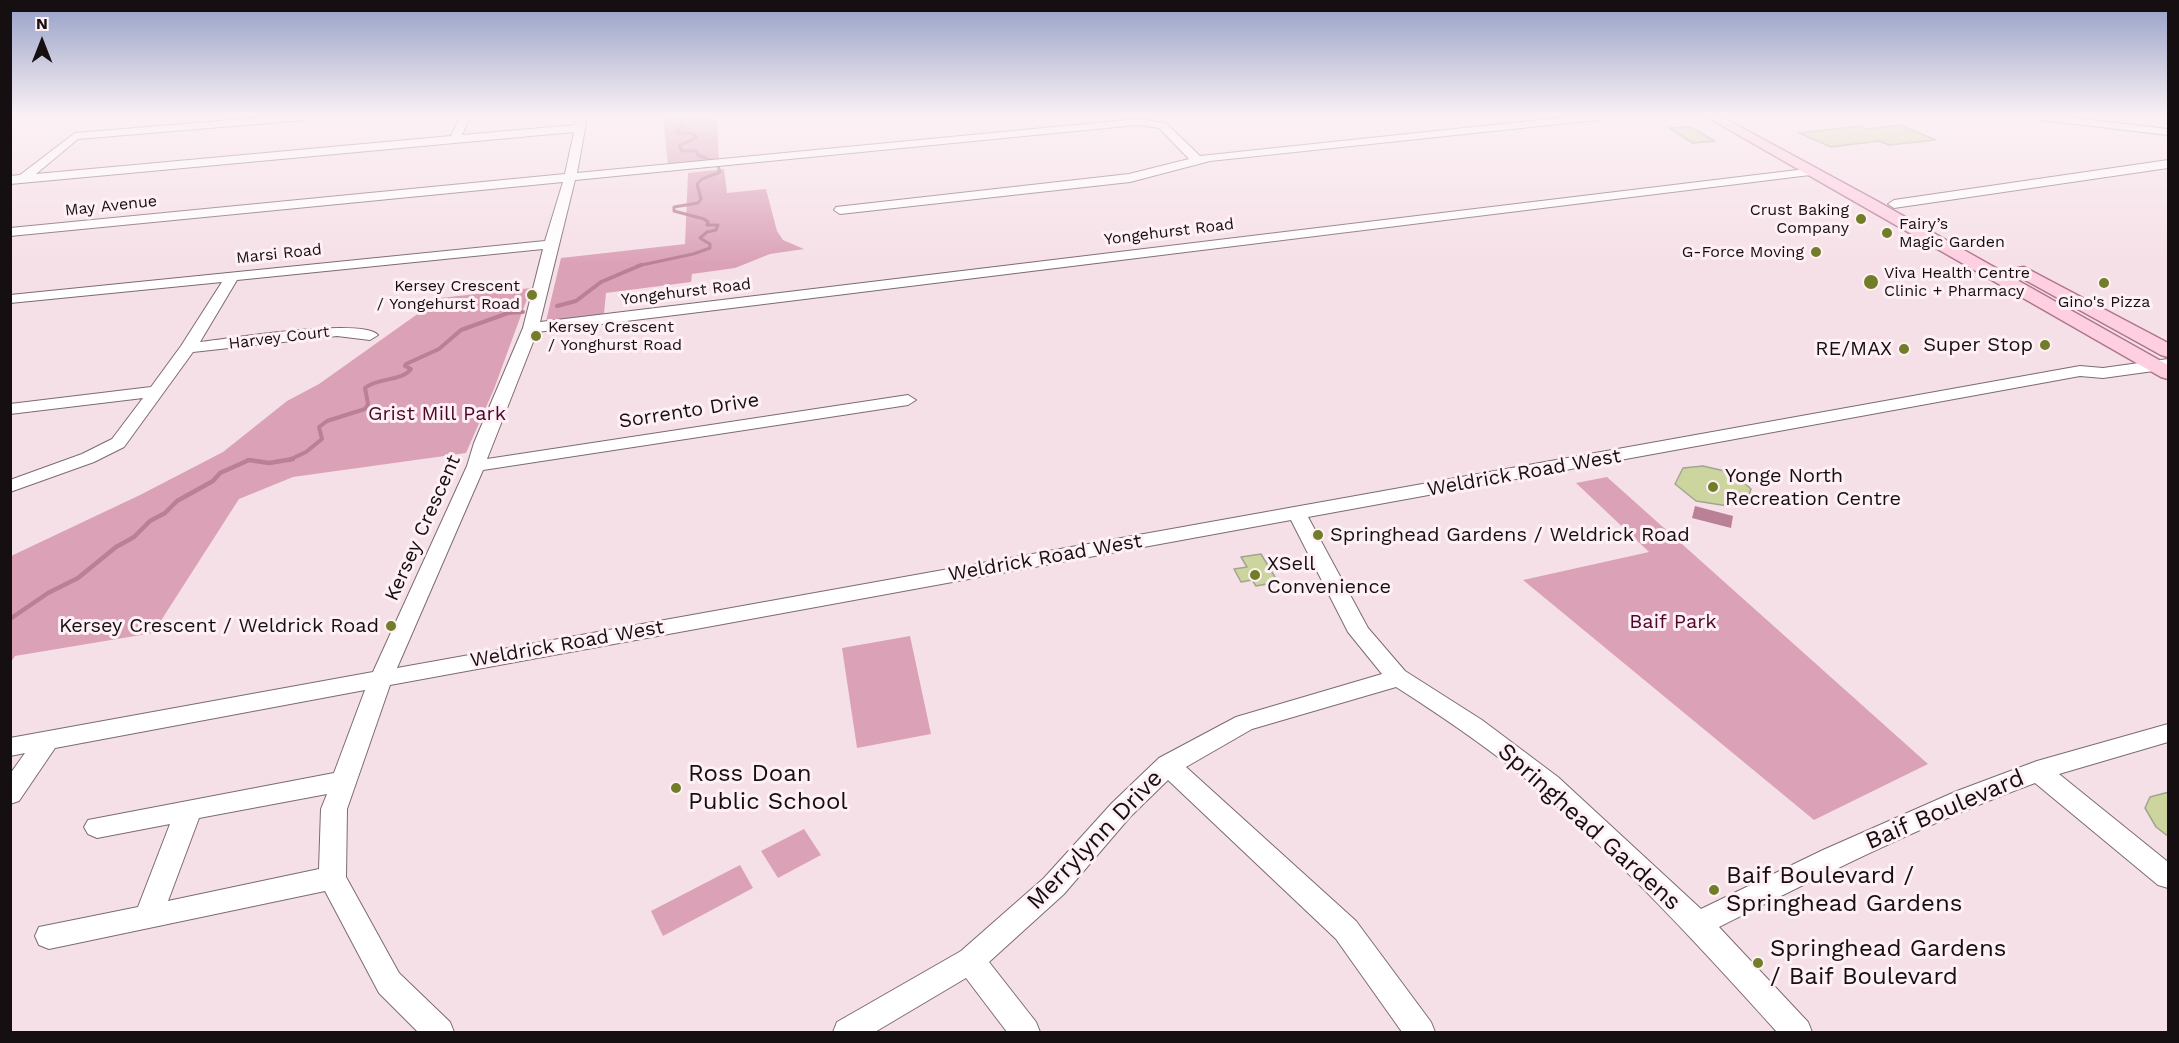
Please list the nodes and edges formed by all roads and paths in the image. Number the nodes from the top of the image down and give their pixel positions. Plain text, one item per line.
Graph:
1 (35, 166) edge
2 (167, 166) edge
3 (572, 166) edge
4 (692, 166) edge
5 (1176, 166) edge
6 (1800, 166) edge
7 (1825, 166) edge
8 (2157, 166) edge
9 (1810, 171) junction
10 (570, 177) junction
11 (17, 179) edge
12 (1894, 204) junction
13 (840, 210) dead end
14 (10, 232) edge
15 (551, 244) junction
16 (232, 277) junction
17 (10, 299) edge
18 (531, 328) junction
19 (370, 335) dead end
20 (188, 348) junction
21 (2138, 356) junction
22 (2166, 361) edge
23 (2080, 371) junction
24 (156, 391) junction
25 (908, 400) dead end
26 (10, 410) edge
27 (476, 466) junction
28 (10, 487) edge
29 (1297, 514) junction
30 (1397, 676) junction
31 (381, 679) junction
32 (2169, 733) edge
33 (46, 741) junction
34 (10, 747) edge
35 (1168, 765) junction
36 (2037, 771) junction
37 (346, 781) junction
38 (10, 794) edge
39 (188, 812) junction
40 (97, 827) dead end
41 (2169, 877) edge
42 (332, 878) junction
43 (148, 917) junction
44 (1698, 924) junction
45 (49, 936) dead end
46 (971, 960) junction
47 (439, 1032) edge
48 (848, 1032) edge
49 (1025, 1032) edge
50 (1420, 1032) edge
51 (1797, 1032) edge

1 - 11 street
2 - 11 street
3 - 10 street, Kersey Crescent
4 - 10 street, May Avenue
5 - 13 street
6 - 9 main road
7 - 12 main road
8 - 12 street
9 - 18 street, Yongehurst Road
9 - 21 main road
10 - 14 street, May Avenue
10 - 15 street, Kersey Crescent
12 - 22 main road
15 - 16 street, Marsi Road
15 - 18 street, Kersey Crescent
16 - 17 street, Marsi Road
16 - 20 street
18 - 27 street, Kersey Crescent
19 - 20 street, Harvey Court
20 - 24 street
21 - 22 main road
21 - 23 street, Weldrick Road West
22 - 23 street, Weldrick Road West
23 - 29 street, Weldrick Road West
24 - 26 street
24 - 28 street
25 - 27 street, Sorrento Drive
27 - 31 street, Kersey Crescent
29 - 30 street, Springhead Gardens
29 - 31 street, Weldrick Road West
30 - 35 street, Merrylynn Drive
30 - 44 street, Springhead Gardens
31 - 33 street, Weldrick Road West
31 - 37 street, Kersey Crescent
32 - 36 street, Baif Boulevard
33 - 34 street, Weldrick Road West
33 - 38 street
35 - 46 street, Merrylynn Drive
35 - 50 street
36 - 41 street
36 - 44 street, Baif Boulevard
37 - 39 street
37 - 42 street, Kersey Crescent
39 - 40 street
39 - 43 street
42 - 43 street
42 - 47 street
43 - 45 street
44 - 51 street, Springhead Gardens
46 - 48 street, Merrylynn Drive
46 - 49 street

